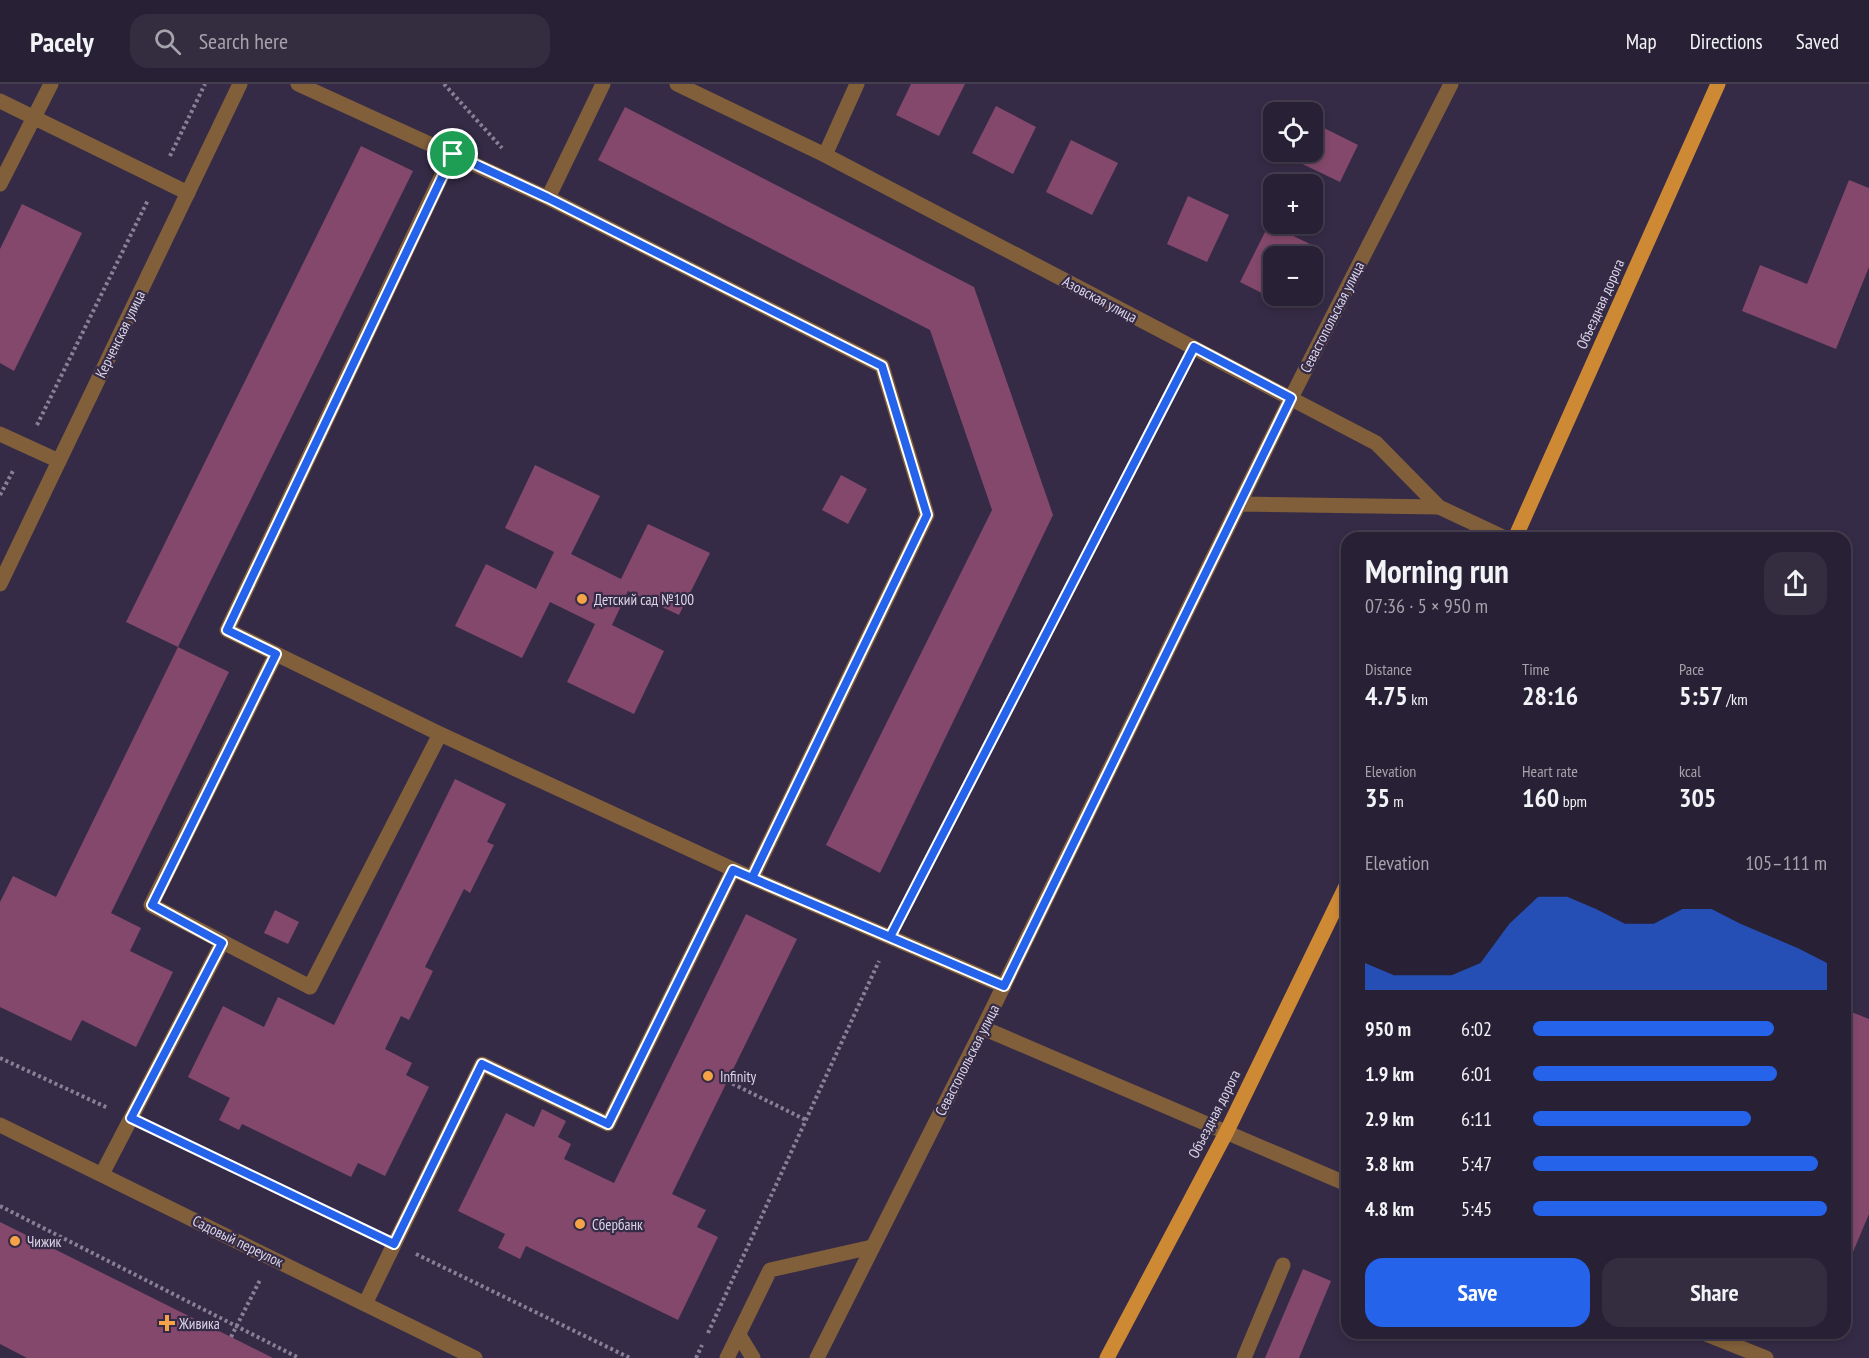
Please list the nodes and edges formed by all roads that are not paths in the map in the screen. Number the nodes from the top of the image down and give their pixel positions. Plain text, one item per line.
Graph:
1 (51, 84) edge
2 (240, 84) edge
3 (298, 84) edge
4 (603, 84) edge
5 (677, 84) edge
6 (857, 84) edge
7 (1451, 84) edge
8 (1718, 84) edge
9 (0, 100) edge
10 (34, 117) junction
11 (453, 154) junction
12 (825, 155) junction
13 (0, 184) edge
14 (188, 193) junction
15 (548, 198) junction
16 (1291, 398) junction
17 (0, 434) edge
18 (59, 461) junction
19 (1239, 504) junction
20 (1439, 507) junction
21 (1492, 532) edge
22 (1518, 532) edge
23 (0, 584) edge
24 (276, 654) junction
25 (440, 734) junction
26 (733, 870) junction
27 (752, 878) junction
28 (1341, 896) edge
29 (222, 943) junction
30 (1004, 986) junction
31 (983, 1028) junction
32 (0, 1125) edge
33 (1226, 1133) junction
34 (102, 1174) junction
35 (1341, 1181) edge
36 (872, 1246) junction
37 (1283, 1265) dead end
38 (365, 1304) junction
39 (738, 1335) junction
40 (1718, 1339) edge
41 (475, 1358) edge
42 (727, 1358) edge
43 (753, 1358) edge
44 (817, 1358) edge
45 (1107, 1358) edge
46 (1244, 1358) edge
47 (1766, 1358) edge

1 - 10 street
2 - 14 street, Керченская улица
3 - 11 street
4 - 15 street
5 - 12 street, Азовская улица
6 - 12 street
7 - 16 street, Севастопольская улица
8 - 22 main road, Объездная дорога
9 - 10 street
10 - 13 street
10 - 14 street
11 - 15 street
11 - 24 street
12 - 16 street, Азовская улица
14 - 18 street, Керченская улица
15 - 27 street
16 - 19 street, Севастопольская улица
16 - 20 street, Азовская улица
17 - 18 street
18 - 23 street, Керченская улица
19 - 20 street
19 - 30 street, Севастопольская улица
20 - 21 street, Азовская улица
24 - 25 street
24 - 29 street
25 - 26 street
25 - 29 street
26 - 27 street
26 - 38 street
27 - 30 street
28 - 33 main road, Объездная дорога
29 - 34 street
30 - 31 street, Севастопольская улица
31 - 33 street
31 - 36 street, Севастопольская улица
32 - 34 street, Садовый переулок
33 - 35 street
33 - 45 main road, Объездная дорога
34 - 38 street, Садовый переулок
36 - 39 street
36 - 44 street, Севастопольская улица
37 - 46 street
38 - 41 street, Садовый переулок
39 - 42 street
39 - 43 street
40 - 47 street

